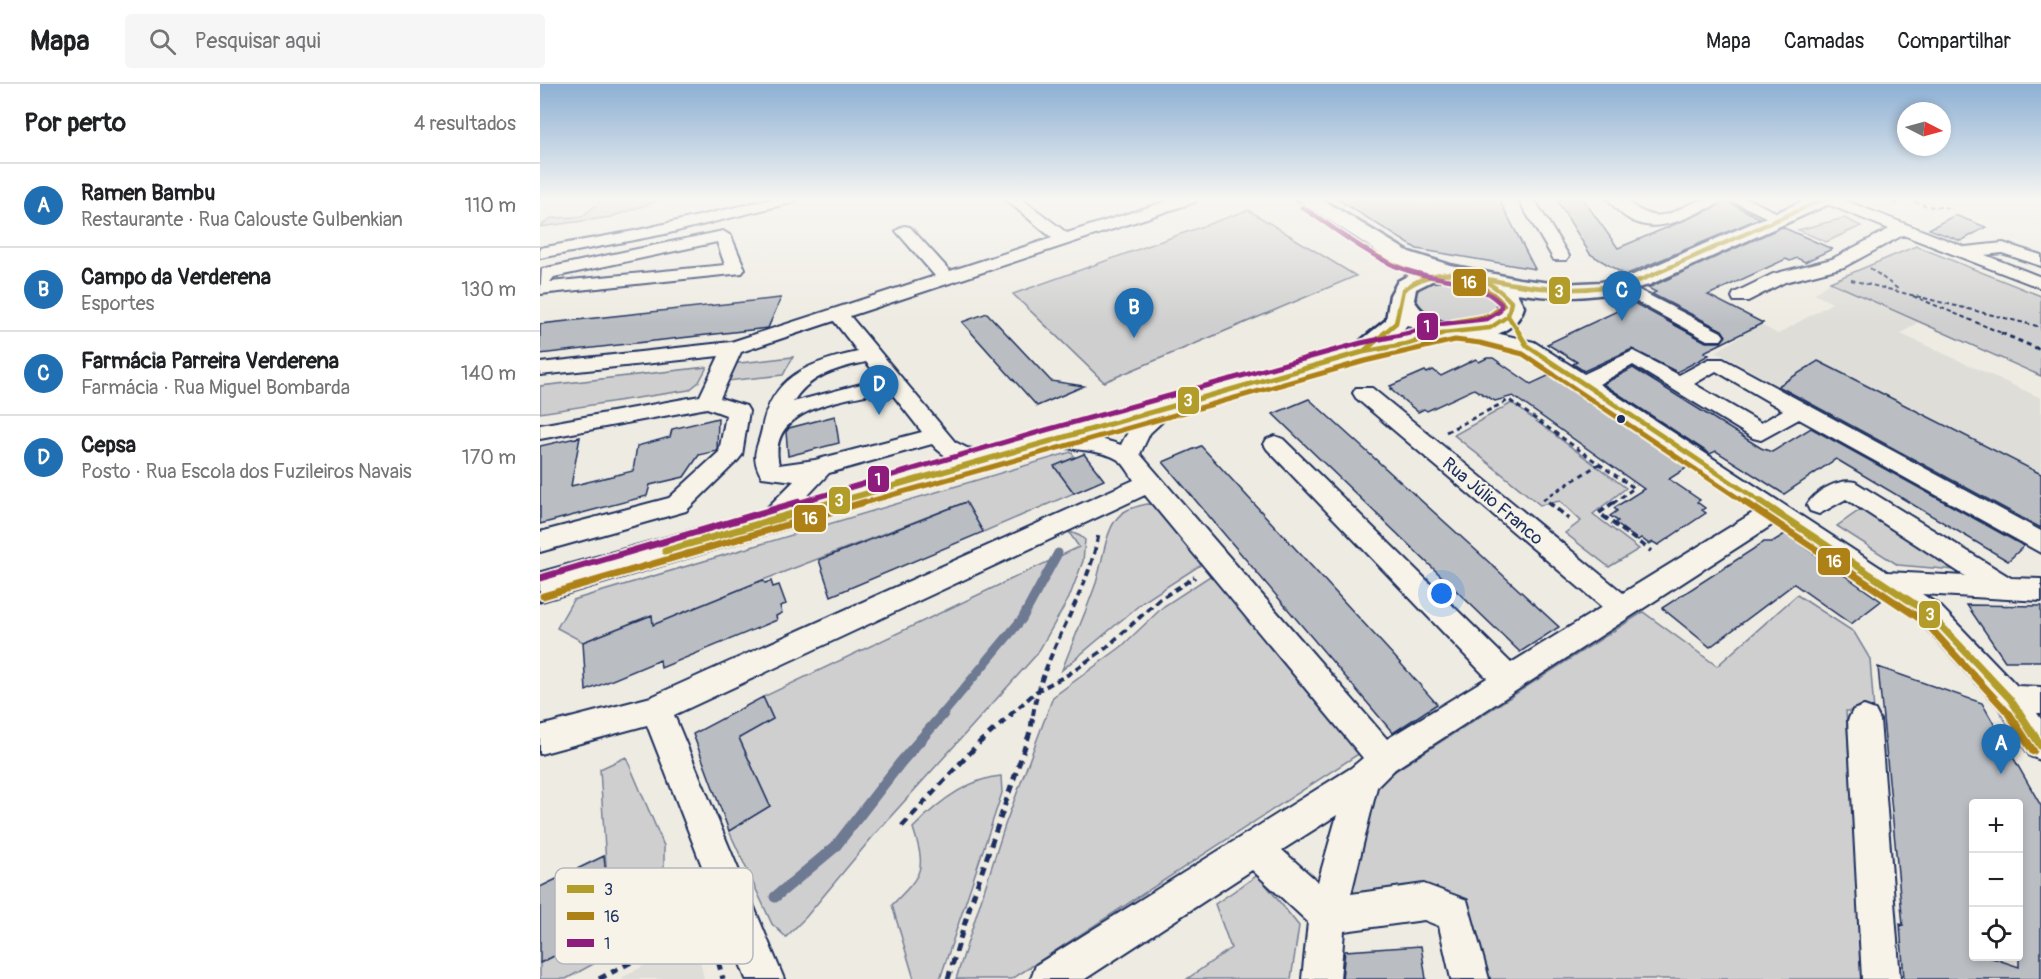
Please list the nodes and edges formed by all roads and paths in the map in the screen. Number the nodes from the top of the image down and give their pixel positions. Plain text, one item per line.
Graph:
1 (560, 241) edge
2 (609, 241) edge
3 (700, 241) edge
4 (725, 241) edge
5 (913, 241) edge
6 (1059, 241) edge
7 (1352, 241) edge
8 (1375, 241) edge
9 (1551, 241) edge
10 (1730, 241) edge
11 (1880, 241) edge
12 (1935, 241) edge
13 (540, 245) edge
14 (1961, 251) junction
15 (540, 253) edge
16 (1560, 256) dead end
17 (2041, 261) edge
18 (1867, 266) dead end
19 (1447, 272) junction
20 (1479, 277) junction
21 (1841, 277) dead end
22 (946, 278) junction
23 (540, 282) edge
24 (2041, 283) edge
25 (1622, 286) junction
26 (540, 288) edge
27 (1576, 291) junction
28 (1901, 291) junction
29 (1402, 294) junction
30 (1741, 297) dead end
31 (837, 313) junction
32 (1509, 314) junction
33 (2041, 327) edge
34 (1458, 331) junction
35 (1714, 336) dead end
36 (1527, 346) junction
37 (733, 348) junction
38 (2041, 350) edge
39 (1363, 352) junction
40 (871, 355) junction
41 (540, 369) edge
42 (895, 382) junction
43 (1584, 383) junction
44 (1678, 384) junction
45 (1364, 393) dead end
46 (708, 401) junction
47 (1168, 406) junction
48 (1799, 410) junction
49 (540, 432) edge
50 (769, 433) junction
51 (938, 435) junction
52 (1049, 439) junction
53 (1275, 444) dead end
54 (1424, 444) junction
55 (1128, 455) junction
56 (984, 458) junction
57 (1599, 464) junction
58 (821, 467) junction
59 (1149, 483) junction
60 (1104, 503) junction
61 (1820, 505) dead end
62 (1777, 510) junction
63 (771, 519) junction
64 (1569, 519) dead end
65 (540, 542) edge
66 (2041, 543) edge
67 (1651, 551) dead end
68 (1219, 563) junction
69 (1882, 582) junction
70 (540, 587) edge
71 (2004, 587) junction
72 (2041, 590) edge
73 (1622, 608) junction
74 (1509, 680) junction
75 (1037, 691) junction
76 (2010, 699) junction
77 (2041, 700) edge
78 (656, 709) junction
79 (1864, 720) dead end
80 (540, 740) edge
81 (2041, 746) edge
82 (1373, 769) junction
83 (902, 826) dead end
84 (1254, 848) junction
85 (720, 868) edge
86 (1327, 915) junction
87 (753, 949) edge
88 (628, 964) edge
89 (719, 964) edge
90 (599, 979) edge
91 (723, 979) edge
92 (765, 979) edge
93 (948, 979) edge
94 (1050, 979) edge
95 (1321, 979) edge
96 (1470, 979) edge
97 (1881, 979) edge

1 - 13 street
2 - 15 street
3 - 23 street
4 - 26 street
5 - 22 street
6 - 22 street
7 - 29 main road
8 - 19 main road
9 - 16 street
10 - 25 main road
11 - 30 street
12 - 14 street
14 - 17 street
14 - 24 street
18 - 28 path
19 - 20 main road
19 - 29 main road
20 - 27 main road
20 - 32 main road
21 - 28 path
22 - 31 street
25 - 27 main road
25 - 35 street
27 - 32 main road
28 - 33 path
28 - 38 path
29 - 34 main road
29 - 39 main road
31 - 37 street
31 - 40 street
32 - 34 main road
32 - 36 street
34 - 36 street
34 - 39 main road
36 - 43 street
37 - 41 street
37 - 46 street
39 - 47 main road
40 - 42 street
40 - 50 street
42 - 50 street
42 - 51 street
43 - 44 street
43 - 62 street
44 - 48 street
44 - 48 street
45 - 54 street, Rua Júlio Franco
46 - 49 street
46 - 65 street
47 - 52 main road
47 - 55 street
48 - 66 street
50 - 58 street
51 - 56 street
51 - 58 street
52 - 55 street
52 - 56 main road
53 - 74 street
54 - 57 path
54 - 73 street, Rua Júlio Franco
55 - 59 street
56 - 63 main road
57 - 64 path
57 - 67 path
58 - 63 street
59 - 60 street
59 - 68 street
60 - 75 path
60 - 78 street
61 - 71 street
62 - 69 street
62 - 73 street
63 - 70 main road
68 - 75 path
68 - 82 street
69 - 71 street
69 - 76 street
71 - 72 street
73 - 74 street
74 - 82 street
75 - 83 path
75 - 93 path
76 - 77 street
76 - 81 street
78 - 80 street
78 - 85 street
79 - 97 street
82 - 84 street
82 - 86 street
84 - 86 street
84 - 94 street
86 - 95 street
86 - 96 street
87 - 92 street
88 - 90 path
89 - 91 path

